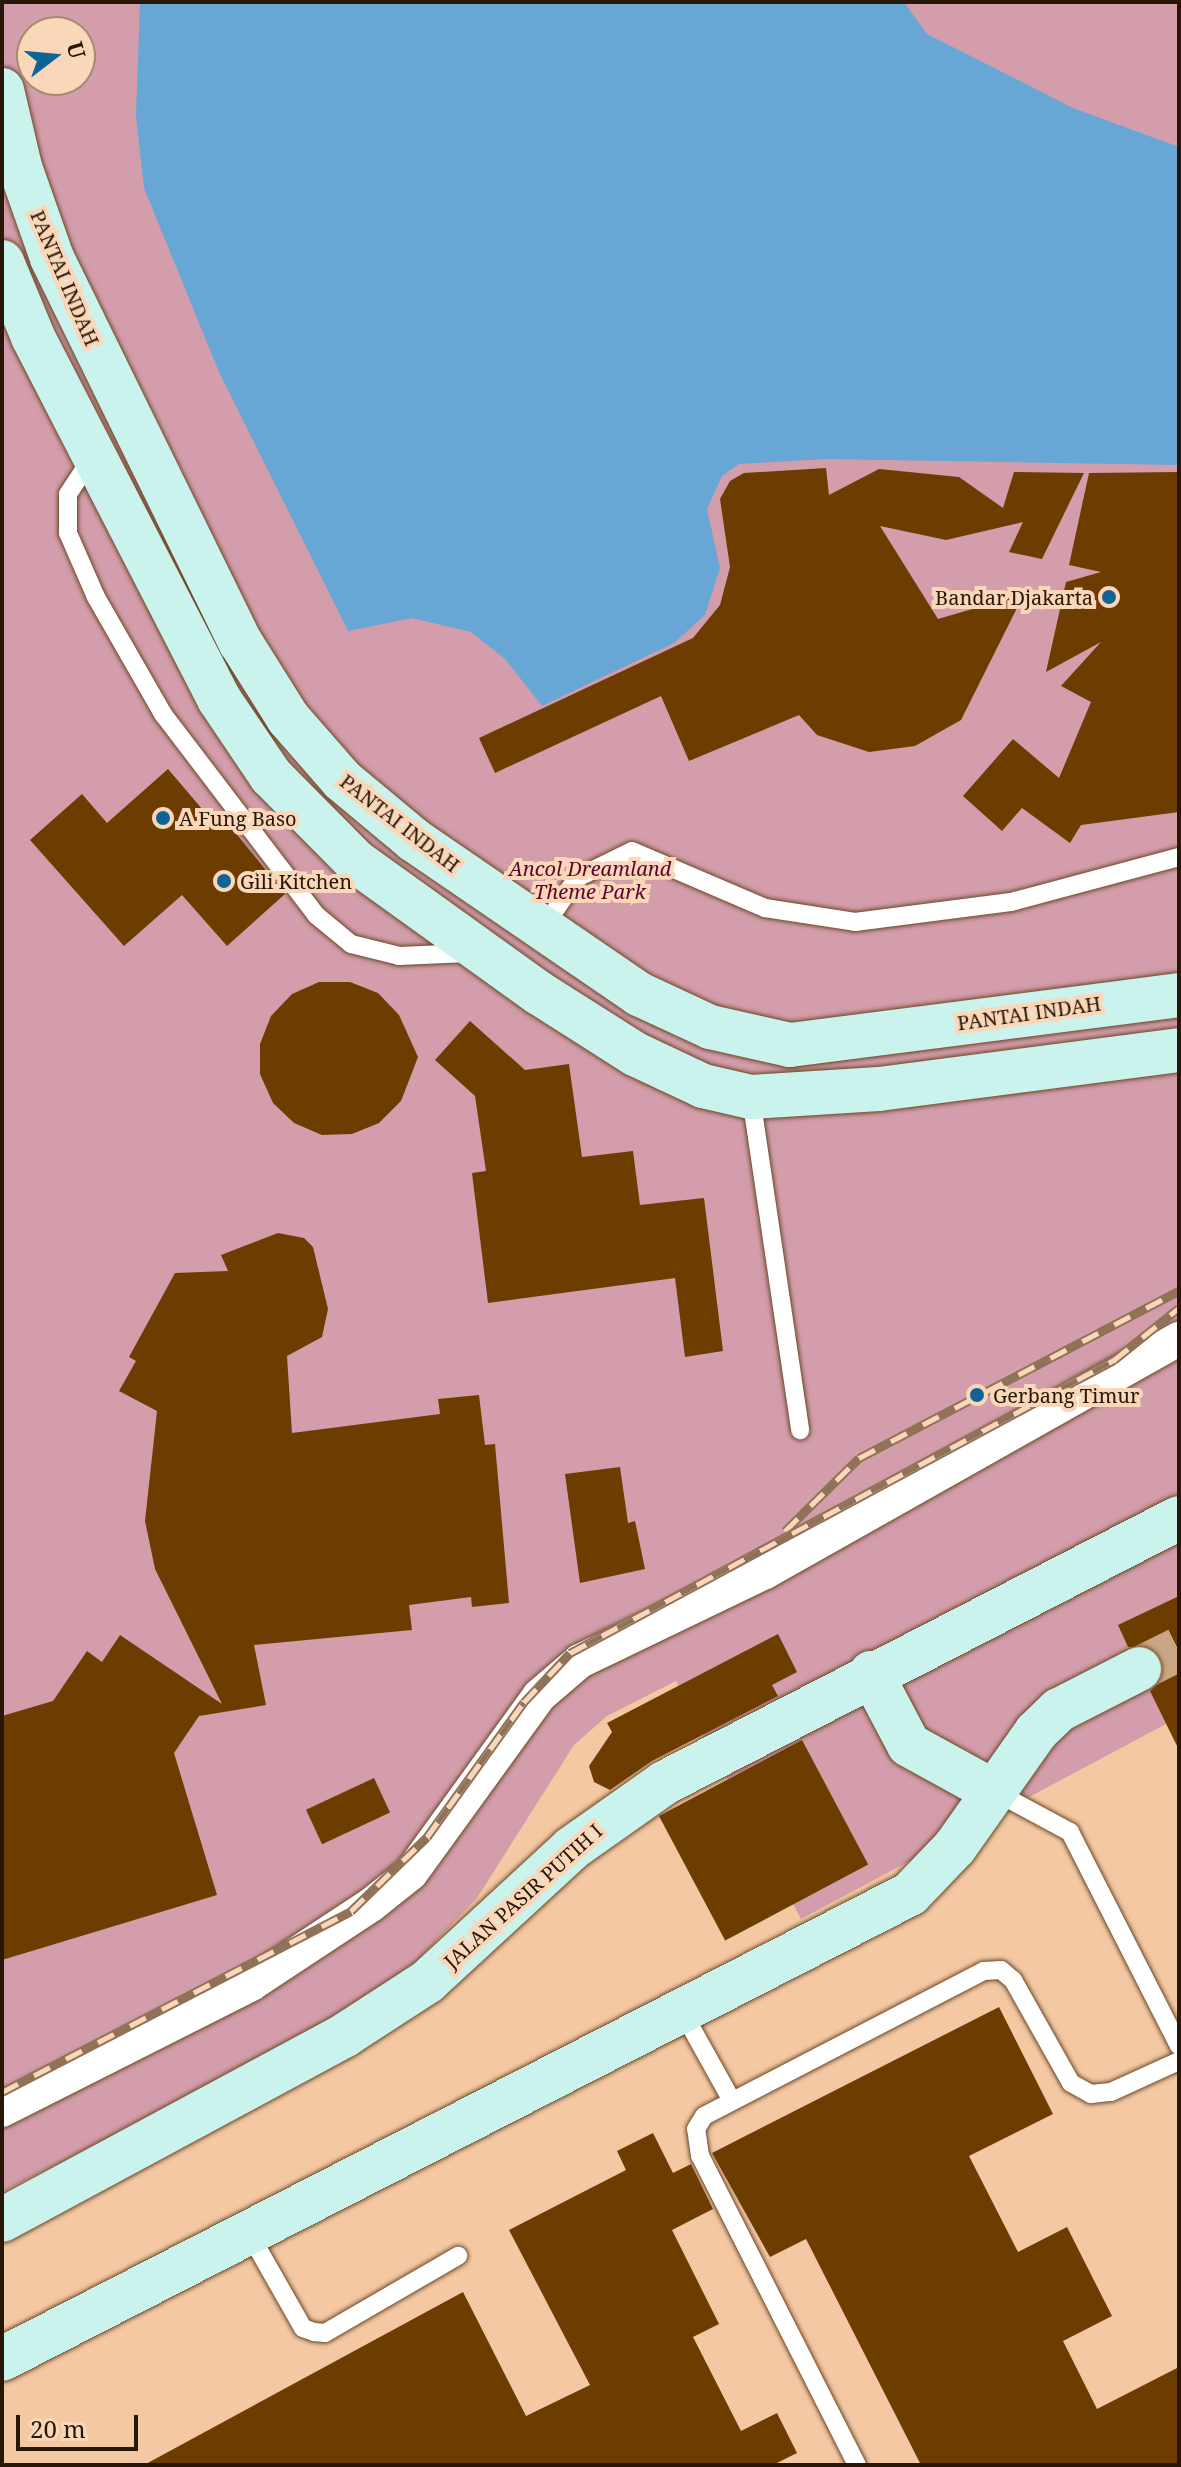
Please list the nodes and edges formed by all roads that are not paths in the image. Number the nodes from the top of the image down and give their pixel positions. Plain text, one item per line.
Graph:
1 (2, 90) edge
2 (2, 262) edge
3 (94, 454) junction
4 (1179, 857) edge
5 (542, 928) junction
6 (483, 952) junction
7 (1179, 995) edge
8 (1179, 1050) edge
9 (751, 1097) junction
10 (1179, 1339) edge
11 (800, 1430) dead end
12 (1179, 1518) edge
13 (1139, 1669) tunnel mouth
14 (871, 1673) junction
15 (991, 1790) junction
16 (682, 2011) junction
17 (1179, 2046) edge
18 (1179, 2061) edge
19 (732, 2101) junction
20 (2, 2110) edge
21 (2, 2220) edge
22 (248, 2232) junction
23 (458, 2256) dead end
24 (2, 2359) edge
25 (857, 2465) edge

1 - 5 street, PANTAI INDAH
2 - 3 street
3 - 6 street
3 - 6 lane
4 - 5 lane
5 - 7 street, PANTAI INDAH
6 - 9 street
8 - 9 street
9 - 11 lane
10 - 20 street
12 - 14 street, JALAN PASIR PUTIH I
13 - 15 street
14 - 15 street
14 - 21 street, JALAN PASIR PUTIH I
15 - 16 street
15 - 17 lane
16 - 19 lane
16 - 22 street
18 - 19 lane
19 - 25 lane
22 - 23 lane
22 - 24 street

